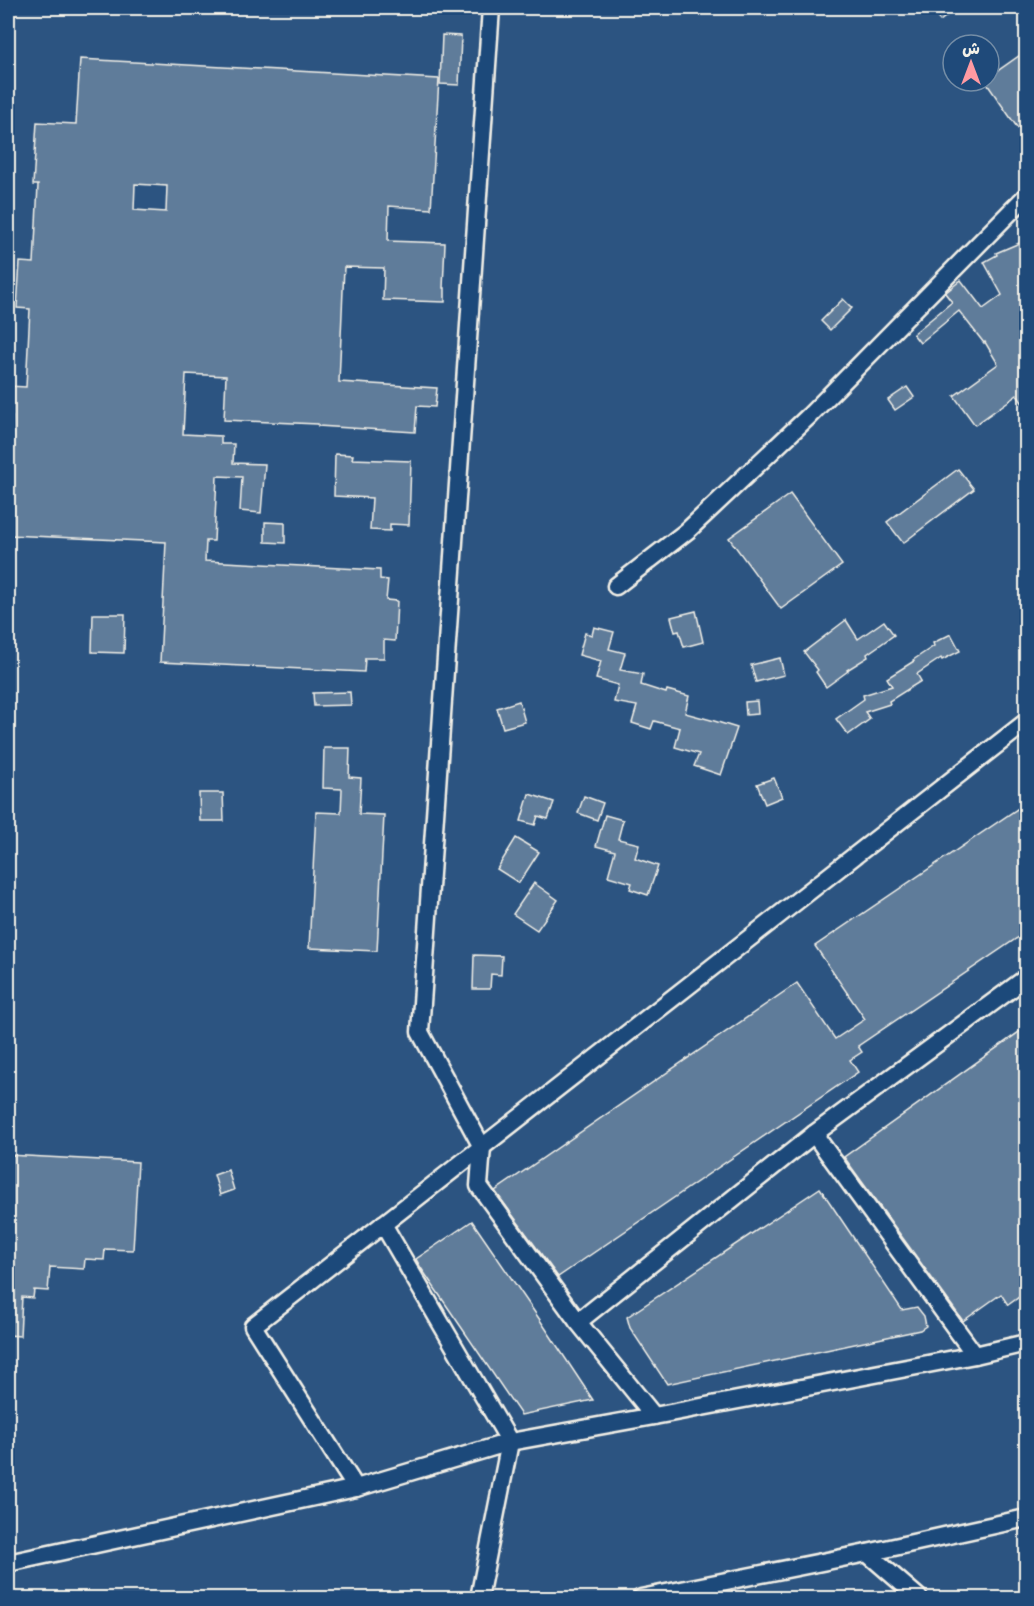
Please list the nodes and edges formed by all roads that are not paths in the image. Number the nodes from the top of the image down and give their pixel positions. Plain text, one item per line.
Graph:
1 (491, 8) edge
2 (1026, 196) edge
3 (616, 586) dead end
4 (1026, 722) edge
5 (1026, 978) edge
6 (814, 1134) junction
7 (482, 1148) junction
8 (383, 1224) junction
9 (578, 1322) junction
10 (1026, 1343) edge
11 (975, 1355) junction
12 (654, 1416) junction
13 (510, 1442) junction
14 (356, 1488) junction
15 (1026, 1518) edge
16 (867, 1553) junction
17 (8, 1563) edge
18 (479, 1599) edge
19 (641, 1599) edge
20 (919, 1599) edge

1 - 7 street
2 - 3 street
4 - 7 street
5 - 6 street
6 - 9 street
6 - 11 street
7 - 8 street
7 - 9 street
8 - 13 street
8 - 14 street
9 - 12 street
10 - 11 street
11 - 12 street
12 - 13 street
13 - 14 street
13 - 18 street
14 - 17 street
15 - 16 street
16 - 19 street
16 - 20 street

